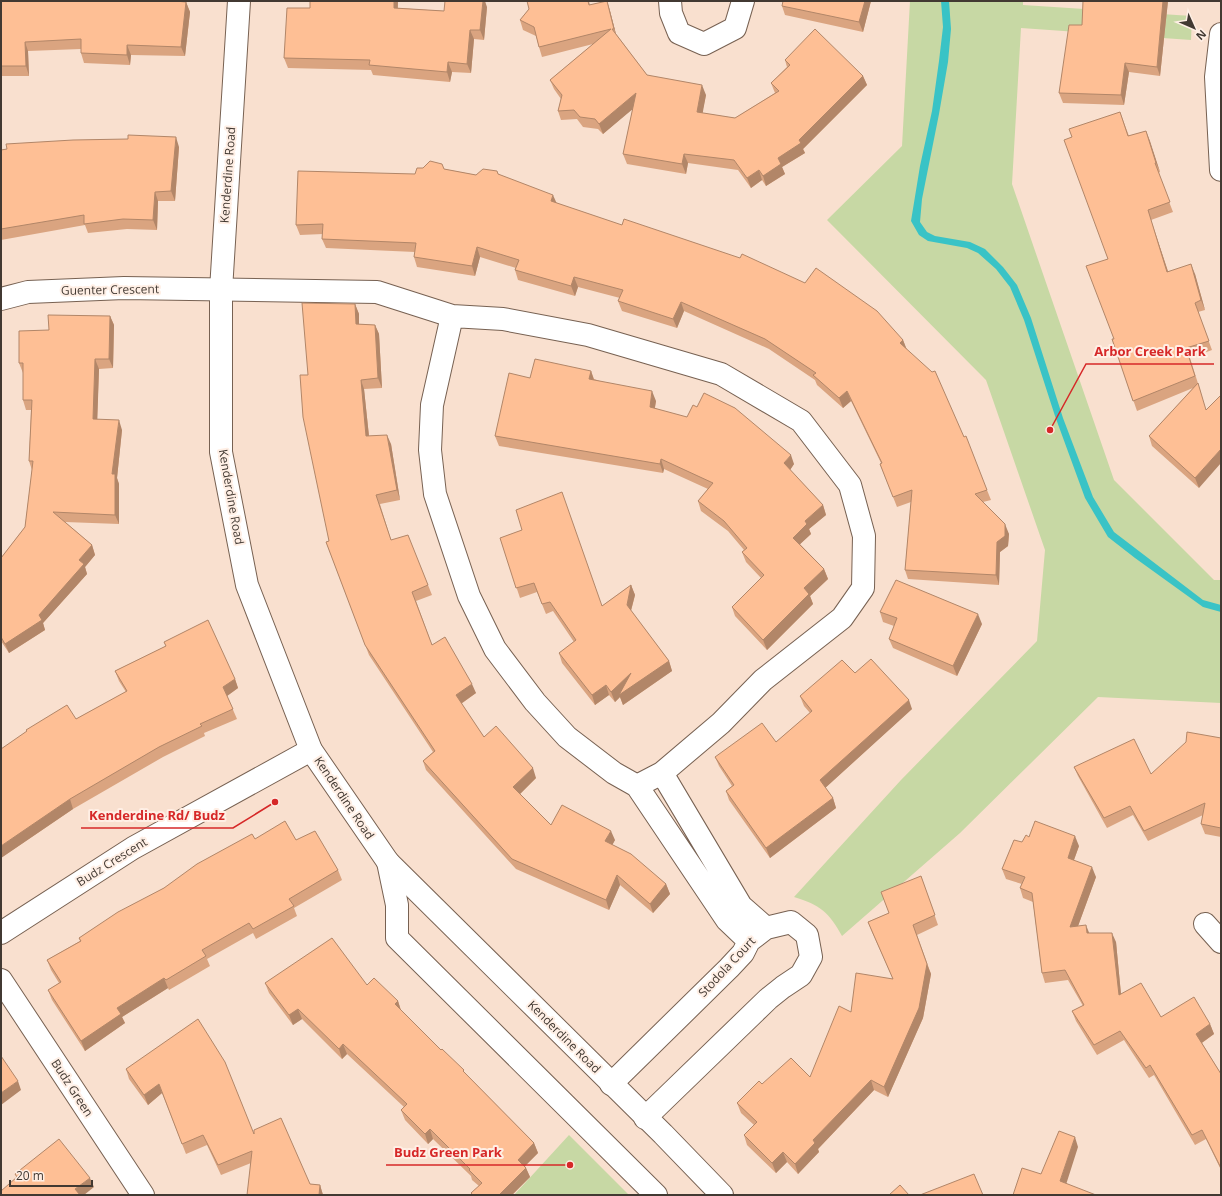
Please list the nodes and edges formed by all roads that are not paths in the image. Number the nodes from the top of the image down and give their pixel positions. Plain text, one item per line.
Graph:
1 (239, 1) edge
2 (670, 1) edge
3 (743, 1) edge
4 (1221, 34) edge
5 (1221, 170) edge
6 (221, 290) junction
7 (1, 299) edge
8 (452, 316) junction
9 (311, 750) junction
10 (662, 773) junction
11 (637, 786) junction
12 (388, 862) junction
13 (1204, 924) dead end
14 (766, 928) junction
15 (1, 933) edge
16 (749, 941) junction
17 (1221, 942) edge
18 (1, 980) edge
19 (611, 1084) junction
20 (645, 1118) junction
21 (143, 1195) edge
22 (656, 1195) edge
23 (722, 1195) edge

1 - 6 street, Kenderdine Road
2 - 3 street
4 - 5 street
6 - 7 street, Guenter Crescent
6 - 8 street, Guenter Crescent
6 - 9 street, Kenderdine Road
8 - 10 street, Guenter Crescent
8 - 11 street
9 - 12 street, Kenderdine Road
9 - 15 street, Budz Crescent
10 - 11 street, Guenter Crescent
10 - 14 street
11 - 16 street
12 - 19 street, Kenderdine Road
12 - 22 street, Kenderdine Road
13 - 17 street
14 - 16 street, Stodola Court
14 - 20 street, Stodola Court
16 - 19 street, Stodola Court
18 - 21 street, Budz Green
19 - 20 street, Kenderdine Road
20 - 23 street, Kenderdine Road

